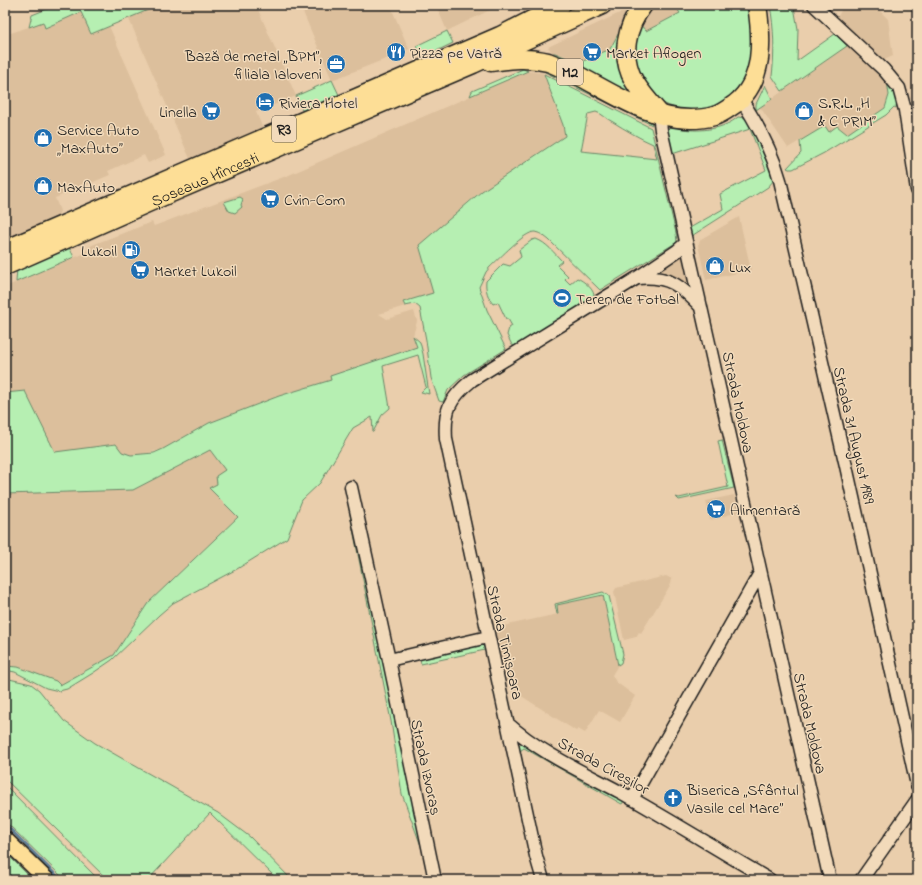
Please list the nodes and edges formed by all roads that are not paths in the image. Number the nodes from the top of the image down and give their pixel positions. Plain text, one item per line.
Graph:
1 (533, 5) edge
2 (561, 5) edge
3 (602, 5) edge
4 (643, 5) edge
5 (757, 5) edge
6 (814, 5) edge
7 (507, 33) junction
8 (473, 64) junction
9 (741, 99) junction
10 (659, 114) junction
11 (917, 190) edge
12 (686, 243) junction
13 (5, 250) edge
14 (5, 266) edge
15 (637, 278) junction
16 (702, 308) junction
17 (448, 411) joint
18 (351, 487) dead end
19 (760, 573) junction
20 (488, 637) junction
21 (390, 660) junction
22 (507, 723) junction
23 (917, 785) edge
24 (632, 799) junction
25 (917, 800) edge
26 (5, 839) edge
27 (47, 880) edge
28 (435, 880) edge
29 (543, 880) edge
30 (770, 880) edge
31 (830, 880) edge
32 (861, 880) edge

1 - 7 highway
2 - 7 highway, Șoseaua Hîncești / R3
3 - 8 highway, Șoseaua Hîncești / R3
4 - 10 highway
5 - 9 highway, M2
6 - 11 street
7 - 13 highway, Șoseaua Hîncești / R3
8 - 10 highway, M2
8 - 14 highway, Șoseaua Hîncești / R3
9 - 10 highway, M2
9 - 23 street, Strada 31 August 1989
10 - 12 street, Strada Moldova
12 - 15 street, Strada Moldova
12 - 16 street, Strada Moldova
15 - 16 street, Strada Moldova
15 - 17 street, Strada Moldova
16 - 19 street, Strada Moldova
17 - 20 street, Strada Timișoara
18 - 21 street, Strada Izvoraș
19 - 24 street
19 - 31 street, Strada Moldova
20 - 21 street
20 - 22 street, Strada Timișoara
21 - 28 street, Strada Izvoraș
22 - 24 street, Strada Cireșilor
22 - 29 street, Strada Timișoara
24 - 30 street, Strada Cireșilor
25 - 32 street
26 - 27 main road

